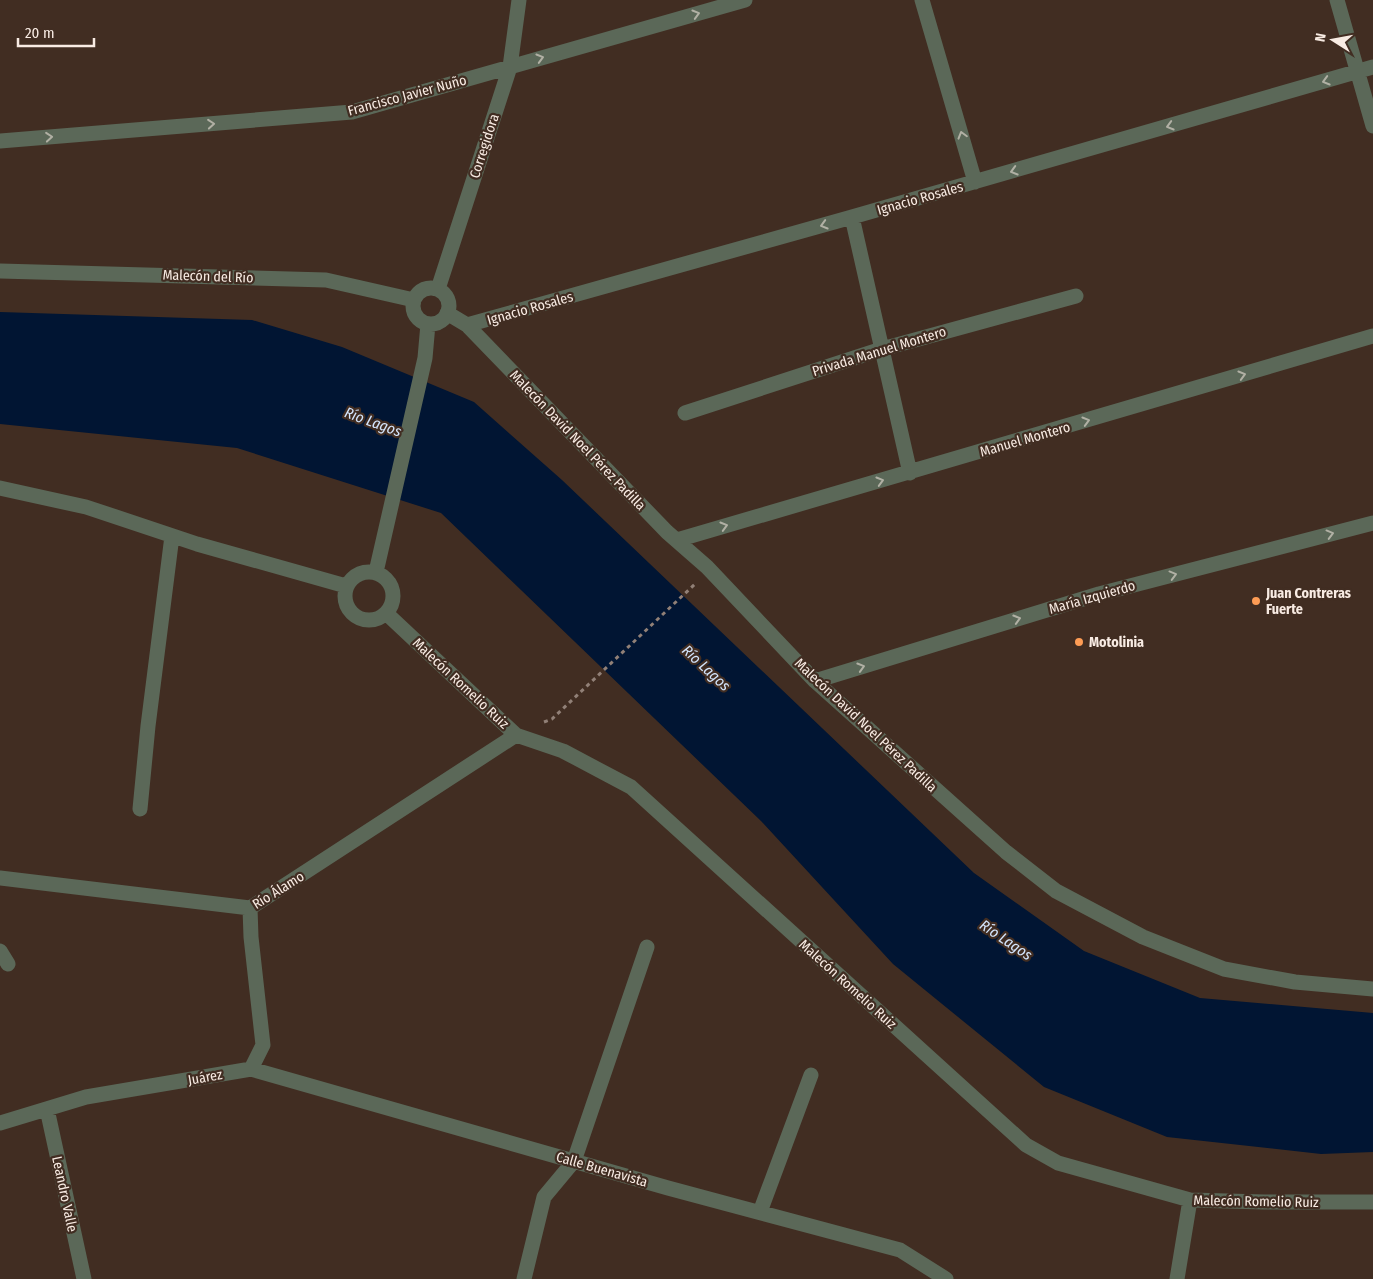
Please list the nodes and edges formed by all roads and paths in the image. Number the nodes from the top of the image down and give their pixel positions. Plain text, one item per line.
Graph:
1 (519, 0) edge
2 (744, 0) edge
3 (922, 0) edge
4 (1337, 0) edge
5 (510, 67) junction
6 (1366, 70) edge
7 (1373, 126) edge
8 (0, 141) edge
9 (975, 182) junction
10 (852, 217) junction
11 (0, 270) edge
12 (438, 289) junction
13 (1076, 296) dead end
14 (414, 300) junction
15 (447, 313) junction
16 (428, 324) junction
17 (467, 325) junction
18 (1373, 336) edge
19 (882, 348) junction
20 (685, 413) dead end
21 (910, 473) junction
22 (1, 493) edge
23 (1373, 523) edge
24 (172, 536) junction
25 (677, 540) junction
26 (376, 572) junction
27 (346, 586) junction
28 (693, 588) dead end
29 (386, 613) junction
30 (814, 681) junction
31 (516, 735) junction
32 (140, 809) dead end
33 (0, 878) edge
34 (250, 908) junction
35 (648, 947) dead end
36 (1373, 989) edge
37 (251, 1069) junction
38 (811, 1074) dead end
39 (47, 1109) junction
40 (0, 1123) edge
41 (574, 1161) junction
42 (1190, 1200) junction
43 (1373, 1202) edge
44 (760, 1212) junction
45 (84, 1279) edge
46 (524, 1279) edge
47 (946, 1279) edge
48 (1177, 1279) edge

1 - 5 street, Corregidora
5 -> 2 street, Francisco Javier Nuño
9 -> 3 street
4 - 6 street
8 -> 5 street, Francisco Javier Nuño
5 - 12 street, Corregidora
6 - 7 street
6 -> 9 street, Ignacio Rosales
9 - 10 street, Ignacio Rosales
10 -> 17 street, Ignacio Rosales
10 - 19 street
11 - 14 street, Malecón del Río
12 - 14 street
12 - 15 street
13 - 19 street, Privada Manuel Montero
14 - 16 street
15 - 16 street
15 - 17 street, Malecón David Noel Pérez Padilla
16 - 26 street
17 - 25 street, Malecón David Noel Pérez Padilla
21 -> 18 street, Manuel Montero
19 - 20 street, Privada Manuel Montero
19 - 21 street
25 -> 21 street, Manuel Montero
22 - 24 street
30 -> 23 street, María Izquierdo
24 - 27 street
24 - 32 street
25 - 30 street, Malecón David Noel Pérez Padilla
26 - 27 street
26 - 29 street
27 - 29 street
28 - 31 path
29 - 31 street, Malecón Romelio Ruiz
30 - 36 street, Malecón David Noel Pérez Padilla
31 - 34 street, Río Álamo
31 - 42 street, Malecón Romelio Ruiz
33 - 34 street, Río Álamo
34 - 37 street
35 - 41 street
37 - 39 street, Juárez
37 - 41 street, Calle Buenavista
38 - 44 street
39 - 40 street, Juárez
39 - 45 street, Leandro Valle
41 - 44 street, Calle Buenavista
41 - 46 street
42 - 43 street, Malecón Romelio Ruiz
42 - 48 street
44 - 47 street, Calle Buenavista

